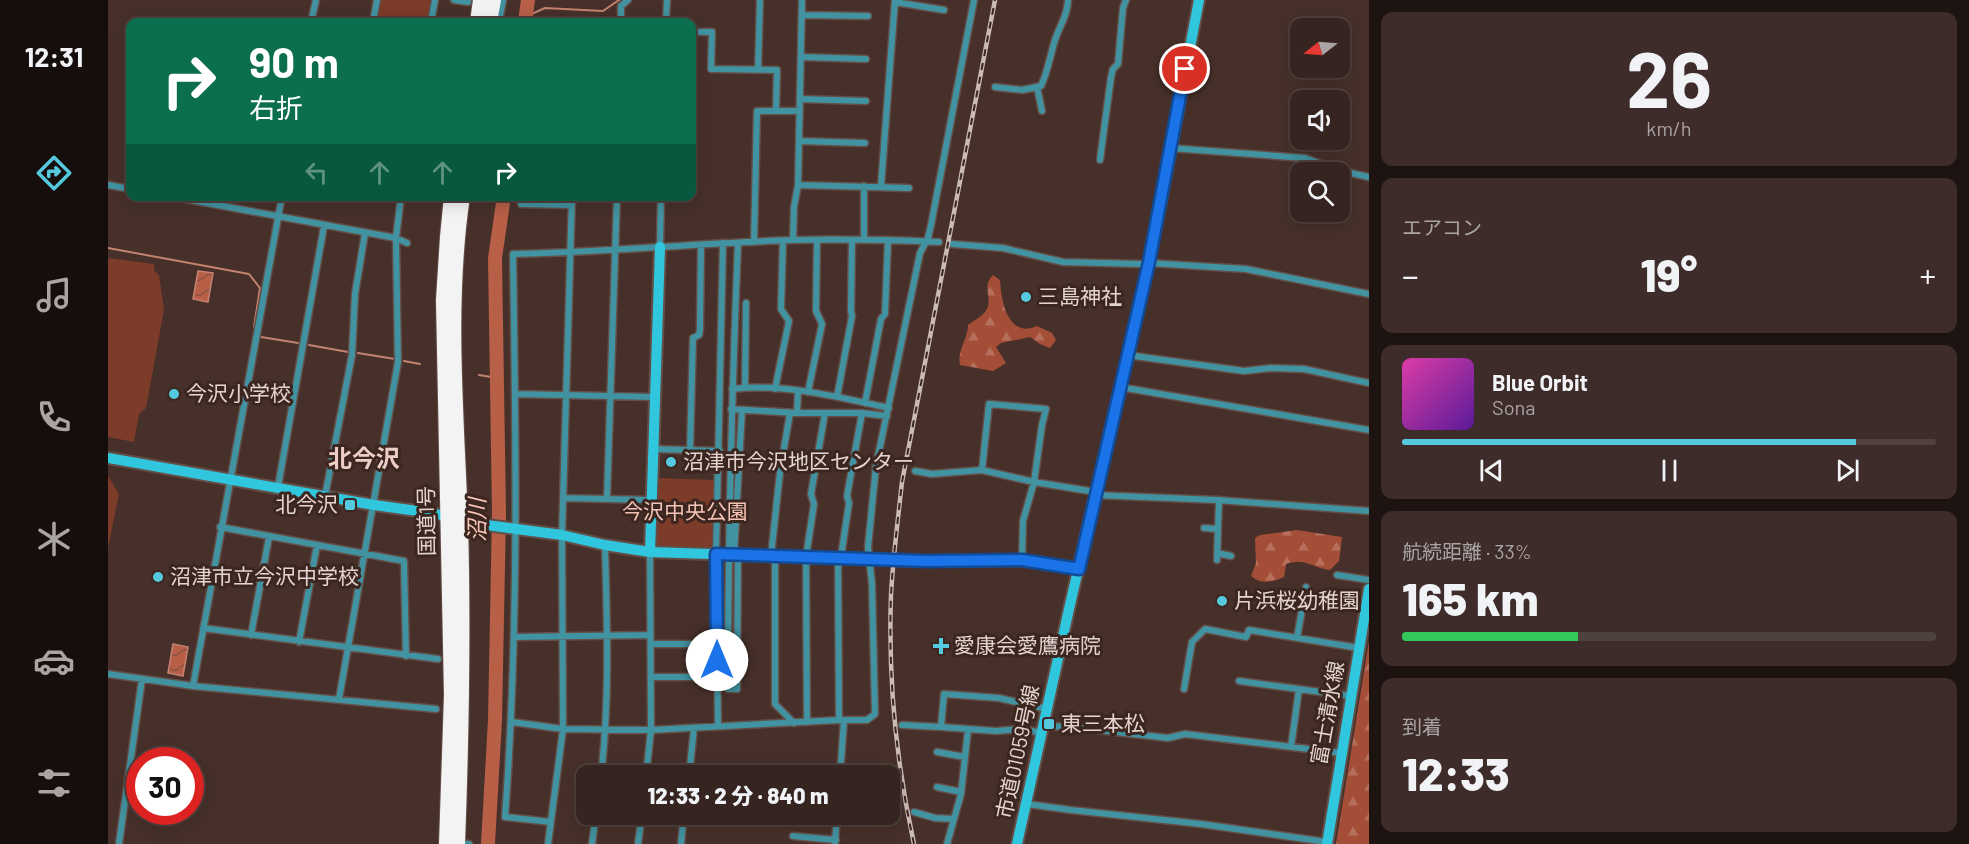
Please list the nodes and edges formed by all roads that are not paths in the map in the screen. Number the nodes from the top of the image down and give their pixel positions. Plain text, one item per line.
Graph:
1 (316, 0) edge
2 (377, 0) edge
3 (435, 0) edge
4 (454, 0) edge
5 (468, 0) edge
6 (480, 0) edge
7 (494, 0) edge
8 (503, 0) edge
9 (628, 0) edge
10 (667, 0) edge
11 (760, 0) edge
12 (802, 0) edge
13 (974, 0) edge
14 (1068, 0) edge
15 (1126, 0) edge
16 (1199, 0) edge
17 (895, 1) edge
18 (944, 10) dead end
19 (802, 15) junction
20 (868, 16) dead end
21 (312, 18) edge
22 (374, 18) edge
23 (432, 18) edge
24 (478, 18) edge
25 (491, 18) edge
26 (500, 18) edge
27 (621, 18) edge
28 (666, 18) edge
29 (696, 32) edge
30 (801, 57) junction
31 (866, 59) dead end
32 (758, 69) junction
33 (995, 87) dead end
34 (1037, 87) junction
35 (800, 99) junction
36 (866, 101) dead end
37 (776, 111) junction
38 (800, 111) junction
39 (1042, 111) dead end
40 (800, 141) junction
41 (865, 143) dead end
42 (1170, 148) junction
43 (1100, 160) dead end
44 (1369, 177) edge
45 (798, 184) junction
46 (108, 185) edge
47 (864, 186) junction
48 (881, 186) junction
49 (126, 188) edge
50 (909, 188) dead end
51 (195, 201) edge
52 (281, 201) edge
53 (400, 201) edge
54 (451, 201) edge
55 (463, 201) edge
56 (521, 201) edge
57 (572, 201) edge
58 (617, 201) edge
59 (661, 201) edge
60 (572, 205) junction
61 (278, 217) junction
62 (324, 226) junction
63 (365, 233) junction
64 (396, 238) junction
65 (793, 240) junction
66 (817, 240) junction
67 (852, 240) junction
68 (864, 240) junction
69 (888, 240) junction
70 (783, 241) junction
71 (754, 242) junction
72 (924, 242) junction
73 (939, 242) dead end
74 (407, 243) dead end
75 (723, 243) junction
76 (738, 243) junction
77 (952, 244) dead end
78 (701, 245) junction
79 (660, 247) junction
80 (616, 250) junction
81 (570, 253) junction
82 (1149, 262) junction
83 (1369, 294) edge
84 (746, 303) dead end
85 (735, 312) junction
86 (723, 313) junction
87 (1127, 355) junction
88 (1369, 383) edge
89 (745, 387) junction
90 (1120, 387) junction
91 (732, 388) junction
92 (775, 389) junction
93 (798, 391) junction
94 (808, 392) junction
95 (515, 394) junction
96 (566, 396) junction
97 (611, 396) junction
98 (655, 397) junction
99 (837, 397) junction
100 (864, 402) junction
101 (889, 408) junction
102 (731, 410) junction
103 (742, 410) junction
104 (793, 413) junction
105 (825, 413) junction
106 (862, 413) junction
107 (887, 416) junction
108 (1369, 430) edge
109 (654, 449) junction
110 (690, 450) junction
111 (720, 451) junction
112 (108, 458) edge
113 (982, 470) junction
114 (915, 471) dead end
115 (230, 478) junction
116 (1034, 482) junction
117 (278, 487) junction
118 (1095, 493) junction
119 (325, 496) junction
120 (563, 498) junction
121 (607, 498) junction
122 (1219, 500) junction
123 (652, 501) junction
124 (374, 505) junction
125 (1369, 511) edge
126 (454, 519) junction
127 (220, 527) junction
128 (512, 528) junction
129 (1204, 528) dead end
130 (1218, 529) junction
131 (562, 535) junction
132 (269, 537) junction
133 (317, 545) junction
134 (605, 545) junction
135 (650, 552) junction
136 (365, 554) junction
137 (729, 555) junction
138 (773, 556) junction
139 (1232, 556) dead end
140 (806, 557) junction
141 (840, 557) junction
142 (869, 558) junction
143 (1022, 560) junction
144 (1079, 569) junction
145 (1337, 575) dead end
146 (1369, 580) edge
147 (1306, 587) dead end
148 (1369, 589) edge
149 (203, 628) junction
150 (251, 635) junction
151 (651, 635) junction
152 (515, 637) junction
153 (562, 637) junction
154 (607, 637) junction
155 (1297, 638) junction
156 (299, 642) junction
157 (651, 644) junction
158 (717, 644) junction
159 (348, 648) junction
160 (1359, 648) junction
161 (406, 656) junction
162 (438, 659) dead end
163 (108, 674) edge
164 (651, 677) junction
165 (717, 677) junction
166 (142, 678) junction
167 (1239, 681) dead end
168 (193, 686) junction
169 (1184, 689) dead end
170 (1299, 689) junction
171 (1351, 696) junction
172 (339, 699) junction
173 (436, 709) dead end
174 (1047, 709) junction
175 (842, 720) junction
176 (512, 722) junction
177 (807, 722) junction
178 (794, 723) junction
179 (902, 724) dead end
180 (718, 726) junction
181 (941, 727) junction
182 (694, 728) junction
183 (563, 729) junction
184 (606, 730) junction
185 (651, 730) junction
186 (968, 730) junction
187 (1043, 730) junction
188 (1291, 747) junction
189 (937, 752) dead end
190 (1341, 753) junction
191 (965, 757) junction
192 (602, 765) edge
193 (648, 765) edge
194 (690, 765) edge
195 (840, 765) edge
196 (937, 787) dead end
197 (961, 792) junction
198 (1027, 804) junction
199 (914, 812) dead end
200 (954, 819) junction
201 (551, 822) junction
202 (595, 825) edge
203 (641, 825) edge
204 (683, 825) edge
205 (837, 825) edge
206 (793, 836) dead end
207 (836, 842) edge
208 (1327, 843) edge
209 (119, 844) edge
210 (446, 844) edge
211 (458, 844) edge
212 (548, 844) edge
213 (592, 844) edge
214 (638, 844) edge
215 (681, 844) edge
216 (947, 844) edge
217 (1017, 844) edge

1 - 21 street
2 - 22 street
3 - 23 street
4 - 5 street
6 - 24 highway
7 - 25 highway
8 - 26 street
9 - 27 street
10 - 28 street
11 - 32 street
12 - 19 street
13 - 72 street
14 - 34 street
15 - 43 street
16 - 42 street, 市道01059号線
17 - 18 street
17 - 48 street
19 - 20 street
19 - 30 street
29 - 32 street
30 - 31 street
30 - 35 street
32 - 37 street
33 - 34 street
34 - 39 street
35 - 36 street
35 - 38 street
37 - 38 street
37 - 71 street
38 - 40 street
40 - 41 street
40 - 45 street
42 - 44 street
42 - 82 street, 市道01059号線
45 - 47 street
45 - 65 street
46 - 49 street
47 - 48 street
47 - 68 street
48 - 50 street
51 - 61 street
52 - 61 street
53 - 64 street
54 - 126 highway, 国道1号
55 - 126 highway, 国道1号
56 - 60 street
57 - 60 street
58 - 80 street
59 - 79 street
60 - 81 street
61 - 62 street
61 - 115 street
62 - 63 street
62 - 117 street
63 - 64 street
63 - 119 street
64 - 74 street
64 - 124 street
65 - 66 street
65 - 70 street
66 - 67 street
66 - 94 street
67 - 68 street
67 - 99 street
68 - 69 street
69 - 72 street
69 - 100 street
70 - 71 street
70 - 92 street
71 - 76 street
72 - 73 street
72 - 101 street
75 - 76 street
75 - 78 street
75 - 86 street
76 - 85 street
77 - 82 street
78 - 79 street
78 - 110 street
79 - 80 street
79 - 98 street
80 - 81 street
80 - 97 street
81 - 95 street
81 - 96 street
82 - 83 street
82 - 87 street, 市道01059号線
84 - 89 street
85 - 86 street
85 - 91 street
86 - 111 street
87 - 88 street
87 - 90 street, 市道01059号線
89 - 91 street
89 - 92 street
90 - 108 street
90 - 118 street, 市道01059号線
91 - 102 street
92 - 93 street
93 - 94 street
93 - 104 street
94 - 99 street
95 - 96 street
95 - 128 street
96 - 97 street
96 - 120 street
97 - 98 street
97 - 121 street
98 - 109 street
99 - 100 street
100 - 101 street
101 - 107 street
102 - 103 street
102 - 137 street
103 - 104 street
103 - 137 street
104 - 105 street
104 - 138 street
105 - 106 street
105 - 140 street
106 - 107 street
106 - 141 street
107 - 142 street
109 - 110 street
109 - 123 street
110 - 111 street
111 - 137 street
112 - 115 street
113 - 114 street
113 - 116 street
113 - 116 street
115 - 117 street
115 - 127 street
116 - 118 street
116 - 143 street
117 - 119 street
118 - 122 street
118 - 144 street, 市道01059号線
119 - 124 street
120 - 121 street
120 - 131 street
121 - 123 street
122 - 125 street
122 - 130 street
123 - 135 street
124 - 126 street
124 - 136 street
126 - 128 street
126 - 210 highway, 国道1号
126 - 211 highway, 国道1号
127 - 132 street
127 - 149 street
128 - 131 street
128 - 152 street
129 - 130 street
130 - 139 street
131 - 134 street
131 - 153 street
132 - 133 street
132 - 150 street
133 - 136 street
133 - 156 street
134 - 135 street
134 - 154 street
135 - 137 street
135 - 151 street
136 - 159 street
136 - 161 street
137 - 137 street
137 - 138 street
137 - 158 street
138 - 140 street
138 - 178 street
140 - 141 street
140 - 177 street
141 - 142 street
141 - 175 street
142 - 143 street
142 - 175 street
143 - 144 street
144 - 174 street, 市道01059号線
145 - 146 street
147 - 155 street
148 - 160 street, 富士清水線
149 - 150 street
149 - 168 street
150 - 156 street
151 - 154 street
151 - 157 street
152 - 153 street
152 - 176 street
153 - 154 street
153 - 183 street
154 - 184 street
155 - 160 street
155 - 169 street
156 - 159 street
157 - 158 street
157 - 164 street
158 - 165 street
159 - 161 street
159 - 172 street
160 - 171 street, 富士清水線
161 - 162 street
163 - 166 street
164 - 165 street
164 - 185 street
165 - 180 street
166 - 168 street
166 - 209 street
167 - 170 street
168 - 172 street
170 - 171 street
170 - 188 street
171 - 190 street, 富士清水線
172 - 173 street
174 - 181 street
174 - 187 street, 市道01059号線
175 - 177 street
175 - 195 street
176 - 183 street
176 - 201 street
177 - 178 street
178 - 180 street
179 - 181 street
180 - 182 street
181 - 186 street
182 - 185 street
182 - 194 street
183 - 184 street
183 - 201 street
184 - 185 street
184 - 192 street
185 - 193 street
186 - 187 street
186 - 191 street
187 - 188 street
187 - 198 street, 市道01059号線
188 - 190 street
189 - 191 street
190 - 208 street, 富士清水線
191 - 197 street
196 - 197 street
197 - 200 street
198 - 208 street
198 - 217 street, 市道01059号線
199 - 200 street
200 - 216 street
201 - 212 street
202 - 213 street
203 - 214 street
204 - 215 street
205 - 207 street
206 - 207 street

